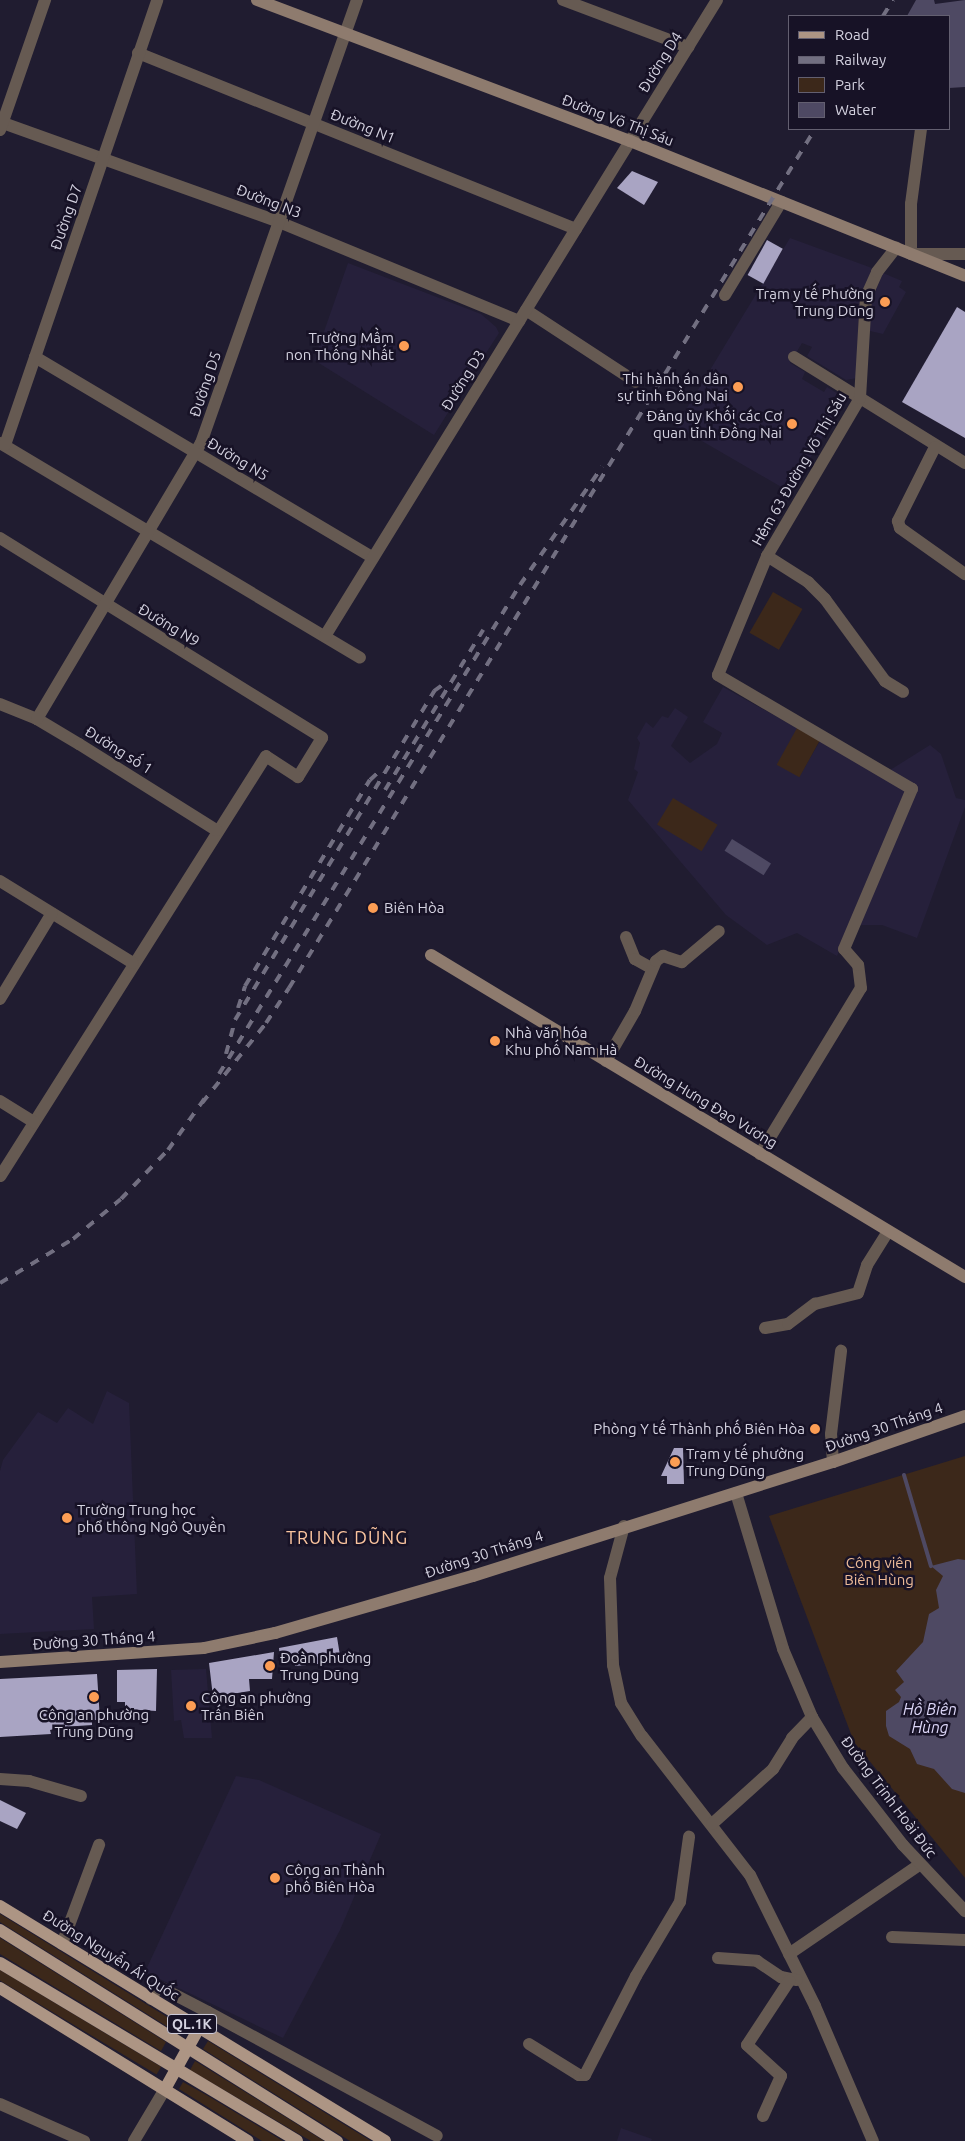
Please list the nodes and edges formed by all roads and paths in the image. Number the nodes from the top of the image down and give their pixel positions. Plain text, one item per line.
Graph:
1 (45, 0) edge
2 (156, 0) edge
3 (257, 0) edge
4 (357, 0) edge
5 (564, 0) edge
6 (717, 0) edge
7 (346, 33) junction
8 (688, 47) junction
9 (138, 54) junction
10 (314, 124) junction
11 (1, 127) edge
12 (921, 130) edge
13 (630, 141) junction
14 (103, 158) junction
15 (781, 202) junction
16 (279, 222) junction
17 (576, 229) junction
18 (896, 248) junction
19 (911, 254) junction
20 (965, 254) edge
21 (965, 276) edge
22 (725, 295) dead end
23 (523, 315) junction
24 (35, 357) junction
25 (794, 357) dead end
26 (636, 382) dead end
27 (860, 398) junction
28 (3, 444) edge
29 (935, 447) junction
30 (196, 452) junction
31 (965, 463) edge
32 (151, 531) junction
33 (0, 538) edge
34 (768, 556) junction
35 (373, 558) junction
36 (965, 574) edge
37 (106, 606) junction
38 (325, 636) junction
39 (360, 658) dead end
40 (903, 692) dead end
41 (0, 704) edge
42 (37, 719) junction
43 (216, 830) junction
44 (0, 881) edge
45 (52, 913) junction
46 (719, 930) dead end
47 (626, 937) dead end
48 (431, 955) dead end
49 (133, 963) junction
50 (651, 968) junction
51 (1, 995) edge
52 (606, 1061) junction
53 (0, 1101) edge
54 (34, 1122) junction
55 (760, 1154) junction
56 (0, 1176) edge
57 (888, 1231) junction
58 (965, 1277) edge
59 (766, 1328) dead end
60 (841, 1351) dead end
61 (965, 1416) edge
62 (833, 1462) junction
63 (736, 1493) junction
64 (624, 1526) junction
65 (0, 1662) edge
66 (812, 1717) junction
67 (0, 1779) edge
68 (81, 1796) dead end
69 (712, 1824) junction
70 (689, 1837) dead end
71 (99, 1846) dead end
72 (919, 1865) junction
73 (0, 1906) edge
74 (965, 1911) edge
75 (0, 1930) edge
76 (892, 1937) dead end
77 (965, 1940) edge
78 (62, 1944) junction
79 (789, 1954) junction
80 (718, 1958) dead end
81 (0, 1963) edge
82 (796, 1980) junction
83 (0, 1988) edge
84 (151, 1999) junction
85 (208, 2012) junction
86 (199, 2028) junction
87 (529, 2044) dead end
88 (188, 2048) junction
89 (176, 2069) junction
90 (166, 2089) junction
91 (0, 2104) edge
92 (763, 2116) dead end
93 (437, 2136) dead end
94 (78, 2140) edge
95 (137, 2140) edge
96 (248, 2141) edge
97 (297, 2141) edge
98 (337, 2141) edge
99 (385, 2141) edge
100 (873, 2141) edge

1 - 11 street
2 - 9 street, Đường D7
3 - 7 main road, Đường Võ Thị Sáu
4 - 7 street, Đường D5
5 - 8 street
6 - 8 street, Đường D4
7 - 10 street, Đường D5
7 - 13 main road, Đường Võ Thị Sáu
8 - 13 street, Đường D4
9 - 10 street, Đường N1
9 - 14 street, Đường D7
10 - 16 street, Đường D5
10 - 17 street, Đường N1
11 - 14 street, Đường N3
12 - 19 street
13 - 15 main road, Đường Võ Thị Sáu
13 - 17 street, Đường D3
14 - 16 street, Đường N3
14 - 24 street, Đường D7
15 - 18 main road, Đường Võ Thị Sáu
15 - 22 street
16 - 23 street, Đường N3
16 - 30 street, Đường D5
17 - 23 street, Đường D3
18 - 19 main road, Đường Võ Thị Sáu
18 - 27 street, Hẻm 63 Đường Võ Thị Sáu
19 - 20 street
19 - 21 main road, Đường Võ Thị Sáu
23 - 26 street, Đường N3
23 - 35 street, Đường D3
24 - 28 street, Đường D7
24 - 30 street, Đường N5
25 - 27 street
27 - 29 street
27 - 34 street, Hẻm 63 Đường Võ Thị Sáu
28 - 32 street
29 - 31 street
29 - 36 street
30 - 32 street, Đường D5
30 - 35 street, Đường N5
32 - 37 street, Đường D5
32 - 38 street
33 - 37 street, Đường N9
34 - 40 street
34 - 55 street, Hẻm 63 Đường Võ Thị Sáu
35 - 38 street, Đường D3
37 - 42 street, Đường D5
37 - 43 street, Đường N9
38 - 39 street
41 - 42 street, Đường số 1
42 - 43 street, Đường số 1
43 - 49 street
44 - 45 street
45 - 49 street
45 - 51 street
46 - 50 street
47 - 50 street
48 - 52 main road, Đường Hưng Đạo Vương
49 - 54 street
50 - 52 street
52 - 55 main road, Đường Hưng Đạo Vương
53 - 54 street
54 - 56 street
55 - 57 main road, Đường Hưng Đạo Vương
57 - 58 main road, Đường Hưng Đạo Vương
57 - 59 street
60 - 62 street
61 - 62 main road, Đường 30 Tháng 4
62 - 63 main road, Đường 30 Tháng 4
63 - 64 main road, Đường 30 Tháng 4
63 - 66 street, Đường Trịnh Hoài Đức
64 - 65 main road, Đường 30 Tháng 4
64 - 69 street
66 - 69 street
66 - 72 street, Đường Trịnh Hoài Đức
67 - 68 street
69 - 79 street
70 - 87 street
71 - 78 street
72 - 74 street, Đường Trịnh Hoài Đức
72 - 79 street
73 - 78 main road, Đường Nguyễn Ái Quốc / QL.1K
75 - 88 main road, QL.1K
76 - 77 street
78 - 84 main road, Đường Nguyễn Ái Quốc / QL.1K
79 - 82 street
80 - 82 street
81 - 89 main road
82 - 92 street
82 - 100 street
83 - 90 main road
84 - 85 street
84 - 86 main road, Đường Nguyễn Ái Quốc / QL.1K
85 - 86 street
85 - 93 street
86 - 88 main road
86 - 99 main road, Đường Nguyễn Ái Quốc / QL.1K
88 - 89 main road
88 - 98 main road, QL.1K
89 - 90 main road
89 - 97 main road
90 - 95 street
90 - 96 main road
91 - 94 street

